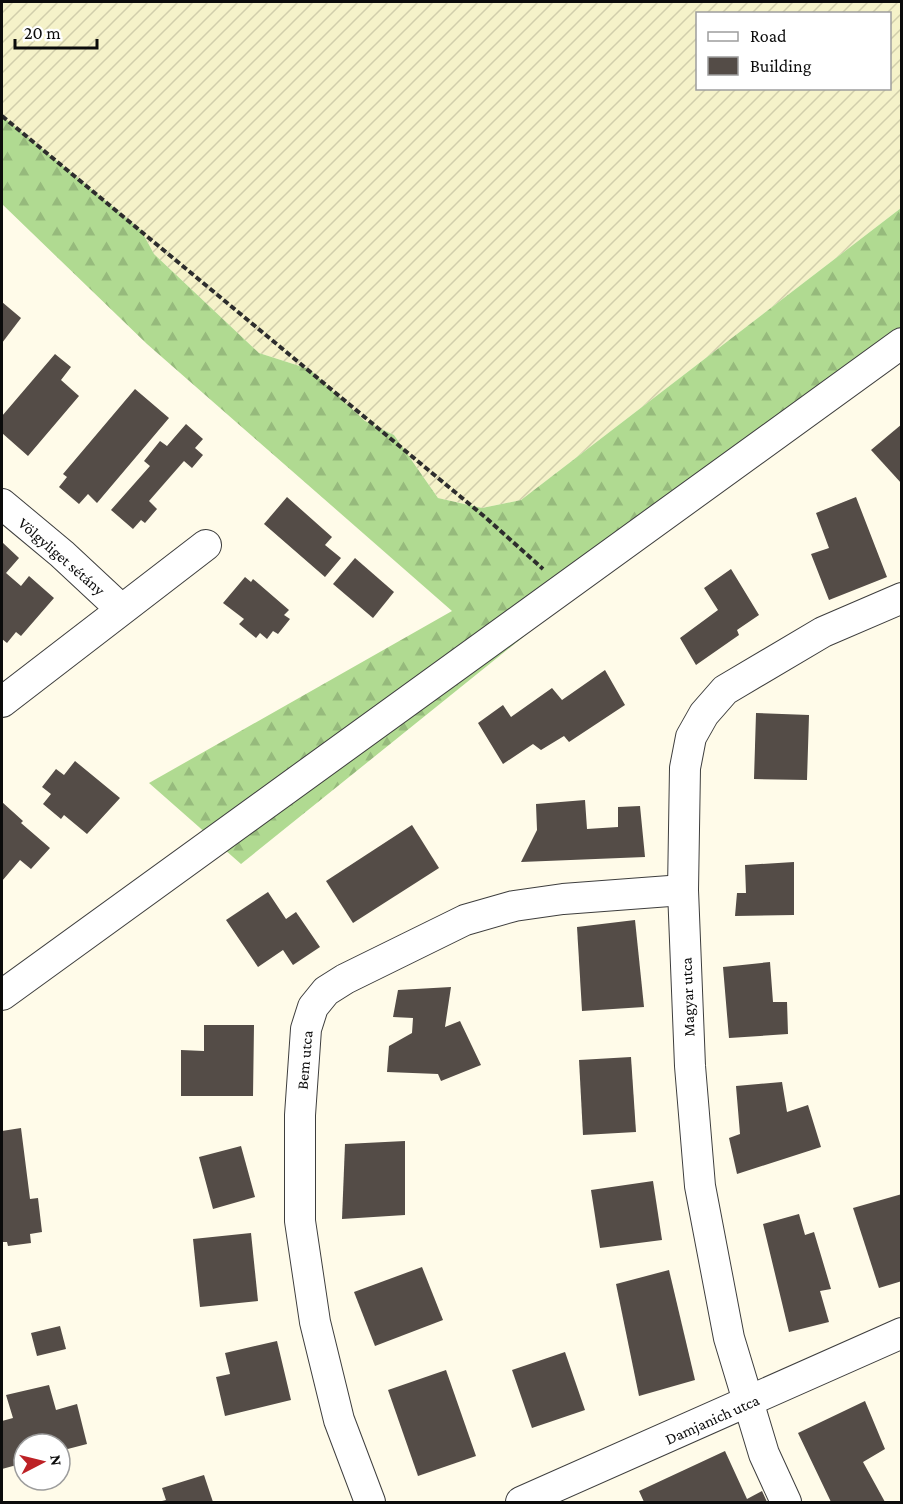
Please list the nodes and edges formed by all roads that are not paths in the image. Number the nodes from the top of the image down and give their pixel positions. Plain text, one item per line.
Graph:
1 (902, 343) edge
2 (2, 504) edge
3 (206, 545) dead end
4 (902, 598) edge
5 (121, 609) junction
6 (2, 702) edge
7 (683, 890) junction
8 (2, 995) edge
9 (902, 1333) edge
10 (748, 1403) junction
11 (370, 1503) edge
12 (521, 1503) edge
13 (786, 1503) edge

1 - 8 street
2 - 5 street, Völgyliget sétány
3 - 5 street, Völgyliget sétány
4 - 7 street, Magyar utca
5 - 6 street, Völgyliget sétány
7 - 10 street, Magyar utca
7 - 11 street, Bem utca
9 - 10 street, Damjanich utca
10 - 12 street, Damjanich utca
10 - 13 street, Magyar utca

